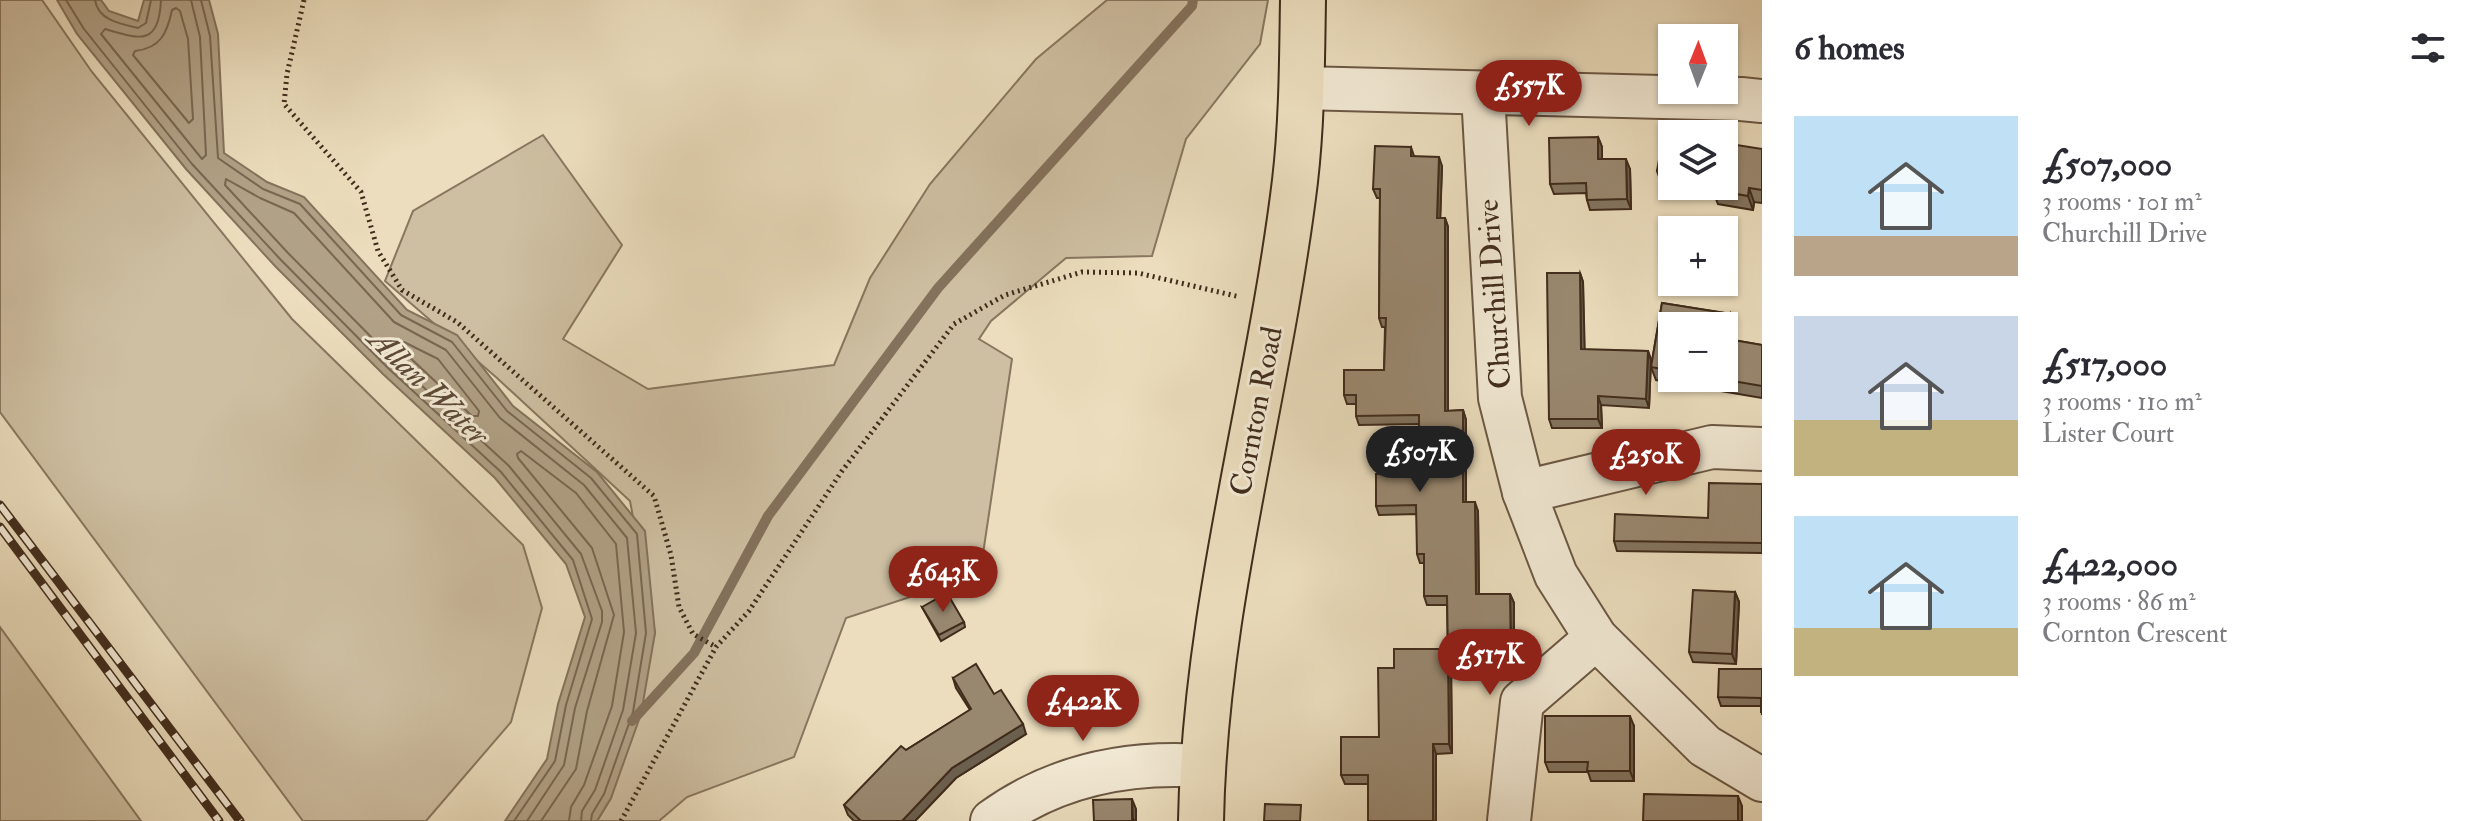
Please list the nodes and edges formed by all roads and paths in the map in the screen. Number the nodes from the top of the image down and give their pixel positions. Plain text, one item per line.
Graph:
1 (304, 0) edge
2 (1303, 0) edge
3 (1301, 88) junction
4 (1483, 94) junction
5 (1762, 101) edge
6 (1276, 306) junction
7 (1762, 449) edge
8 (1524, 492) junction
9 (1596, 638) junction
10 (716, 647) junction
11 (1202, 766) junction
12 (1762, 780) edge
13 (621, 821) edge
14 (992, 821) edge
15 (1201, 821) edge
16 (1509, 821) edge

1 - 10 path
2 - 3 main road, Cornton Road
3 - 4 street
3 - 6 main road, Cornton Road
4 - 5 street
4 - 8 street, Churchill Drive
6 - 10 path
6 - 11 main road, Cornton Road
7 - 8 street
8 - 9 street, Churchill Drive
9 - 12 street, Churchill Drive
9 - 16 street
10 - 13 path
11 - 14 street
11 - 15 main road, Cornton Road

